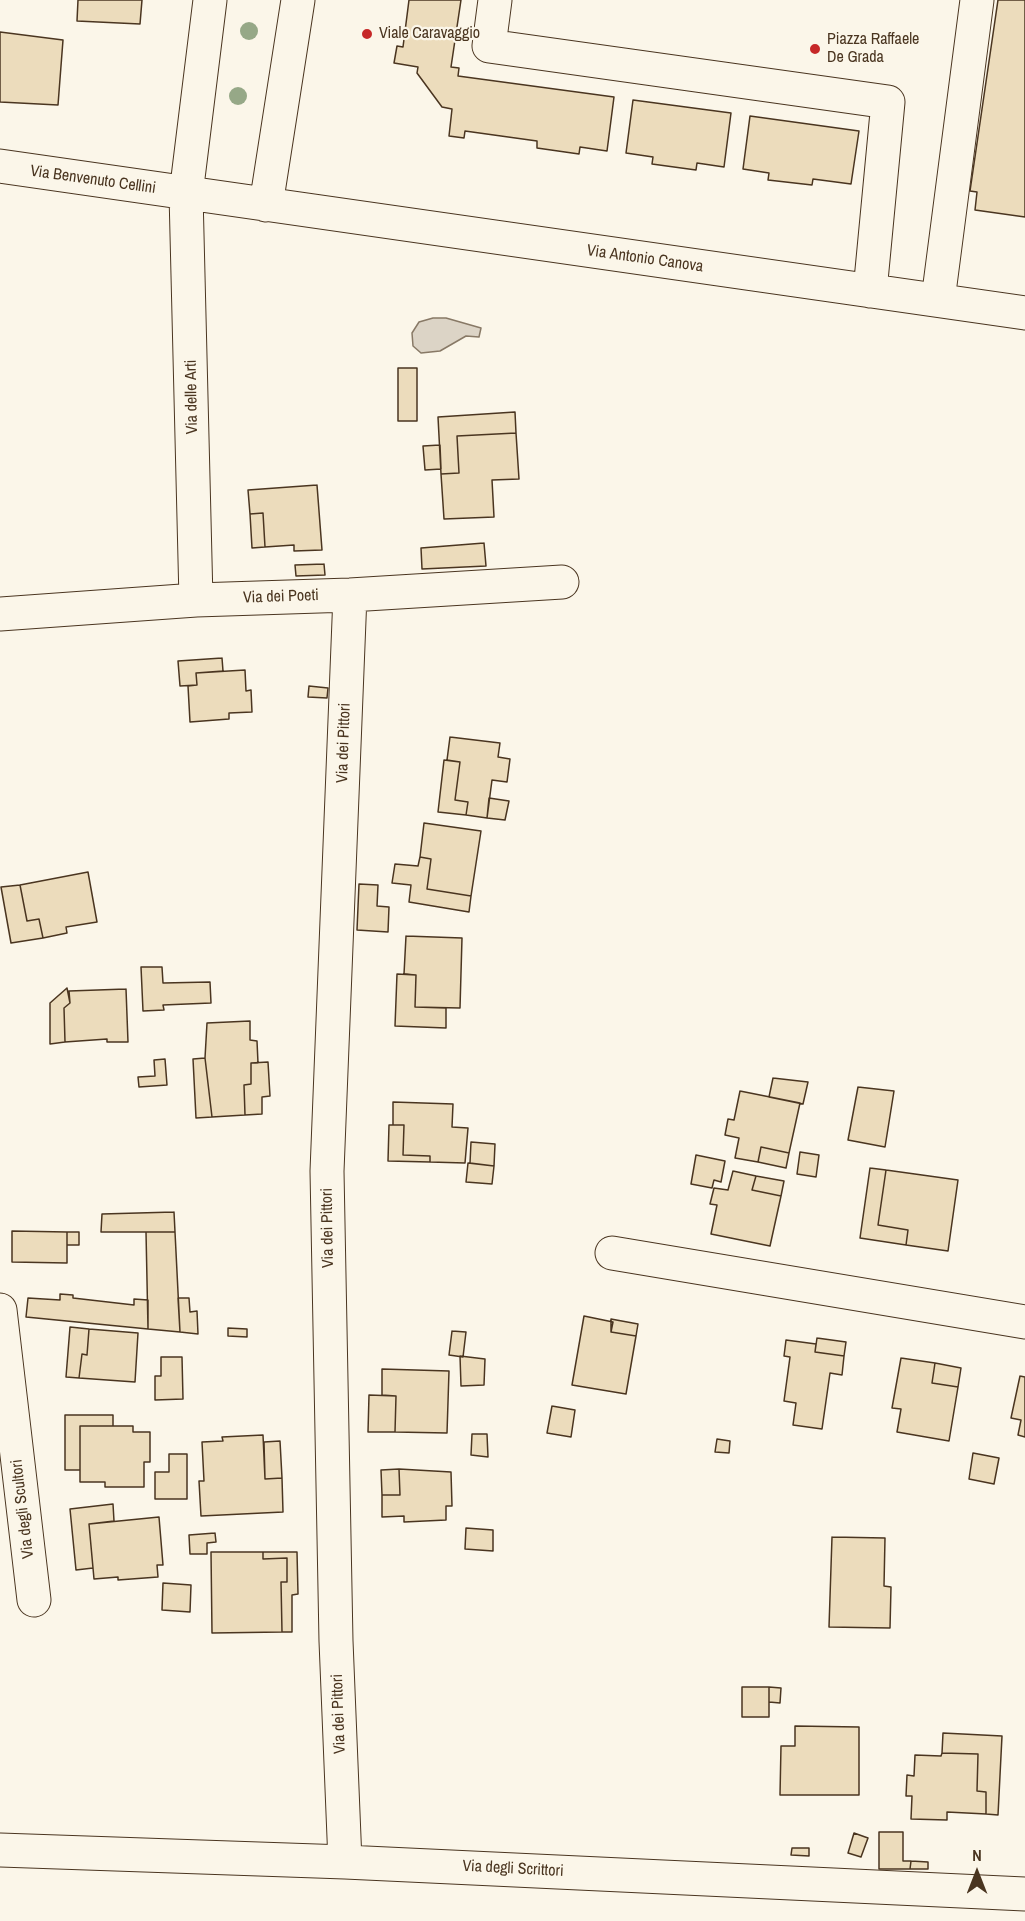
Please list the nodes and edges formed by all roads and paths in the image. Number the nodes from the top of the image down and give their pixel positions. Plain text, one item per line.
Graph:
1 (210, 0) edge
2 (298, 0) edge
3 (495, 0) edge
4 (977, 0) edge
5 (0, 166) edge
6 (186, 194) junction
7 (266, 205) junction
8 (870, 291) junction
9 (938, 300) junction
10 (1025, 313) edge
11 (562, 582) dead end
12 (350, 595) junction
13 (196, 600) junction
14 (0, 614) edge
15 (612, 1253) dead end
16 (0, 1310) edge
17 (1025, 1322) edge
18 (34, 1600) dead end
19 (0, 1850) edge
20 (345, 1862) junction
21 (1025, 1894) edge

1 - 6 street
2 - 7 street
3 - 8 street
4 - 9 street
5 - 6 street, Via Benvenuto Cellini
6 - 7 street, Via Benvenuto Cellini
6 - 13 street, Via delle Arti
7 - 8 street, Via Antonio Canova
8 - 9 street, Via Antonio Canova
9 - 10 street, Via Antonio Canova
11 - 12 street, Via dei Poeti
12 - 13 street, Via dei Poeti
12 - 20 street, Via dei Pittori
13 - 14 street, Via dei Poeti
15 - 17 street
16 - 18 street, Via degli Scultori
19 - 20 street, Via degli Scrittori
20 - 21 street, Via degli Scrittori

